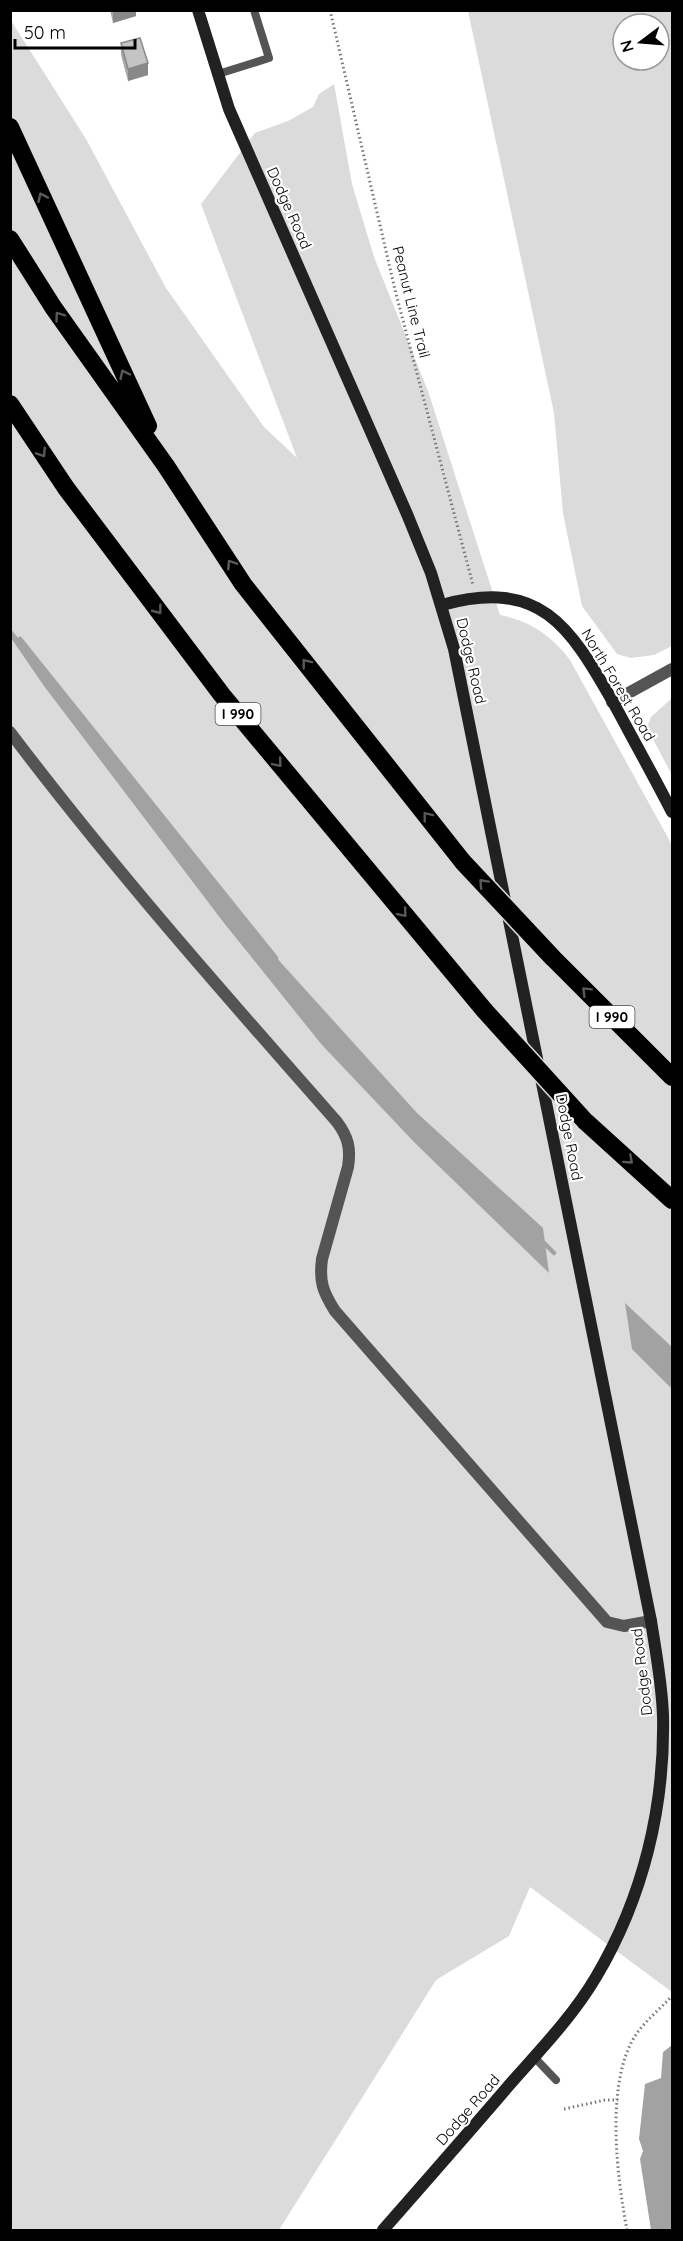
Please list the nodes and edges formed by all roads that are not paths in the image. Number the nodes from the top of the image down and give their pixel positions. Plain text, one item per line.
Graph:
1 (198, 10) edge
2 (255, 10) edge
3 (218, 74) junction
4 (10, 127) edge
5 (10, 239) edge
6 (13, 408) edge
7 (166, 466) junction
8 (442, 605) junction
9 (672, 669) edge
10 (612, 702) junction
11 (10, 732) edge
12 (672, 812) edge
13 (672, 1077) edge
14 (672, 1200) edge
15 (651, 1622) junction
16 (534, 2057) junction
17 (555, 2080) dead end
18 (383, 2230) edge

1 - 3 street, Dodge Road
2 - 3 lane
3 - 8 street, Dodge Road
7 -> 4 highway
7 -> 5 highway, I 990
6 -> 14 highway, I 990, bridge
13 -> 7 highway, I 990, bridge
8 - 10 street, North Forest Road
8 - 15 street, Dodge Road
9 - 10 street
10 - 12 street, North Forest Road
11 - 15 street
15 - 16 street, Dodge Road
16 - 17 lane
16 - 18 street, Dodge Road

